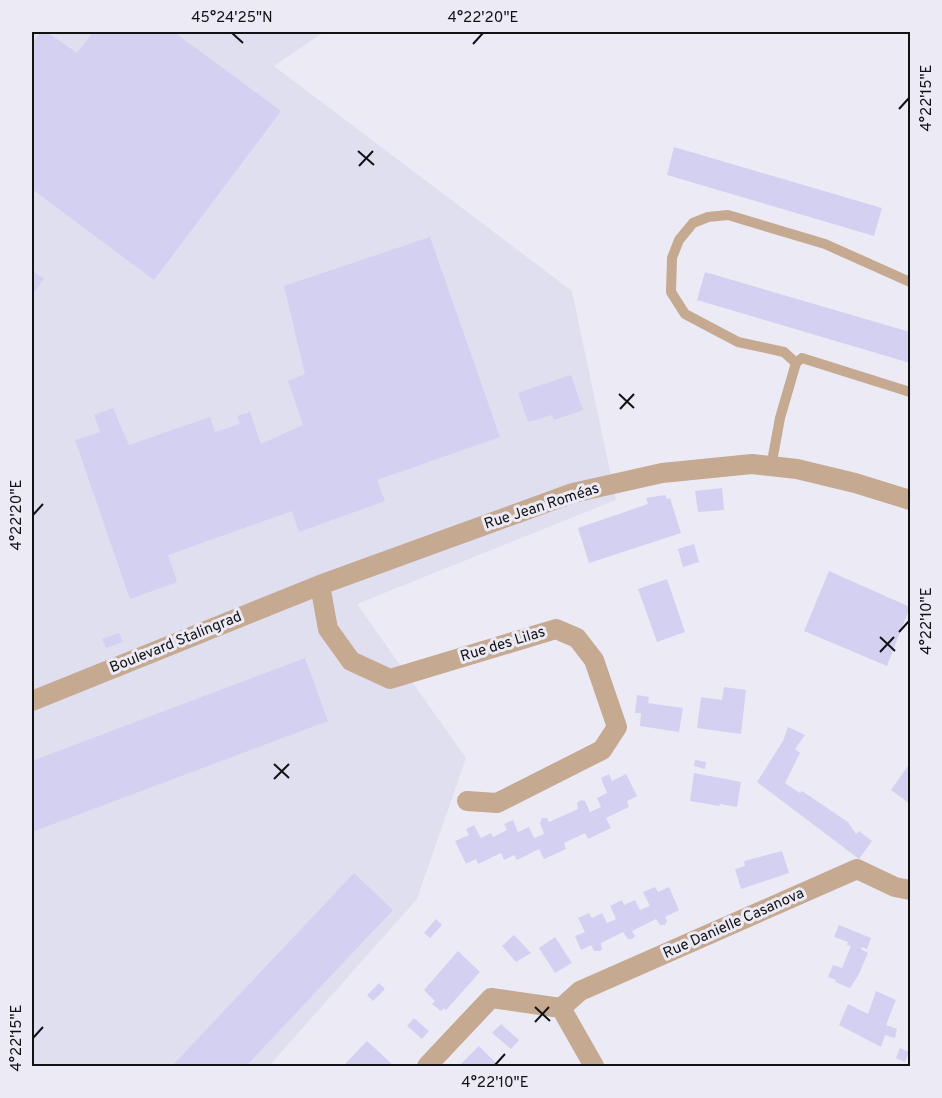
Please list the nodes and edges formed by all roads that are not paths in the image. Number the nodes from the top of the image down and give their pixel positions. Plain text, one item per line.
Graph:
1 (910, 282) edge
2 (796, 363) junction
3 (910, 392) edge
4 (771, 466) junction
5 (910, 500) edge
6 (320, 585) junction
7 (32, 701) edge
8 (467, 801) dead end
9 (910, 890) edge
10 (561, 1008) junction
11 (427, 1066) edge
12 (594, 1066) edge

1 - 2 lane
2 - 3 lane
2 - 4 lane
4 - 5 street, Rue Jean Roméas
4 - 6 street, Rue Jean Roméas
6 - 7 street, Boulevard Stalingrad
6 - 8 street, Rue des Lilas
9 - 10 street, Rue Danielle Casanova
10 - 11 street
10 - 12 street

